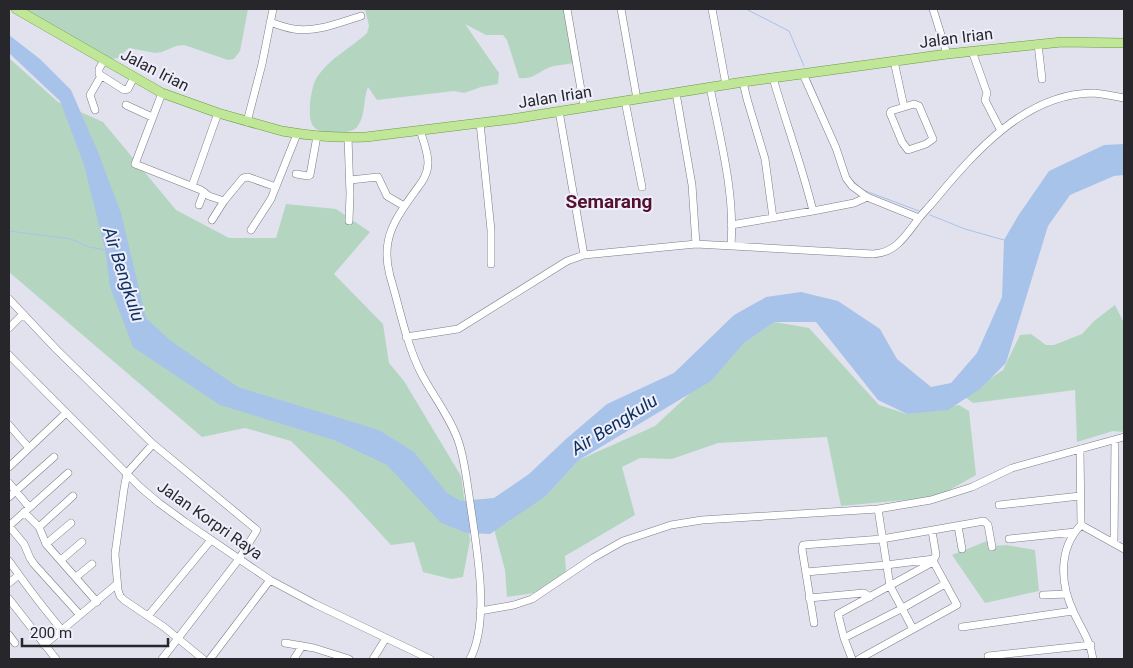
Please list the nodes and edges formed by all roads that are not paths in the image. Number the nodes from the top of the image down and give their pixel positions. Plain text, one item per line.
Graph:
1 (16, 9) edge
2 (273, 9) edge
3 (567, 9) edge
4 (621, 9) edge
5 (712, 9) edge
6 (933, 9) edge
7 (361, 16) dead end
8 (270, 22) junction
9 (1124, 43) edge
10 (1038, 44) junction
11 (972, 51) junction
12 (948, 54) junction
13 (104, 60) junction
14 (894, 61) junction
15 (803, 74) junction
16 (101, 76) junction
17 (134, 77) junction
18 (774, 78) junction
19 (1042, 79) dead end
20 (743, 82) junction
21 (726, 85) junction
22 (710, 87) junction
23 (162, 93) junction
24 (676, 93) junction
25 (1124, 98) edge
26 (637, 99) junction
27 (626, 101) junction
28 (126, 105) dead end
29 (584, 107) junction
30 (904, 107) junction
31 (95, 110) dead end
32 (559, 111) junction
33 (218, 113) junction
34 (152, 117) junction
35 (247, 122) junction
36 (480, 123) junction
37 (420, 130) junction
38 (1001, 131) junction
39 (297, 134) junction
40 (317, 136) junction
41 (348, 138) junction
42 (296, 174) dead end
43 (350, 180) junction
44 (192, 186) junction
45 (276, 187) junction
46 (642, 187) dead end
47 (204, 192) junction
48 (867, 197) junction
49 (224, 201) junction
50 (199, 205) dead end
51 (404, 206) junction
52 (812, 211) junction
53 (773, 218) junction
54 (919, 218) junction
55 (212, 220) dead end
56 (349, 221) dead end
57 (731, 225) junction
58 (251, 230) dead end
59 (696, 244) junction
60 (731, 245) junction
61 (584, 254) junction
62 (491, 264) dead end
63 (9, 299) edge
64 (23, 314) junction
65 (9, 328) edge
66 (406, 337) junction
67 (9, 355) edge
68 (66, 413) junction
69 (9, 425) edge
70 (1124, 437) edge
71 (1115, 440) junction
72 (154, 444) junction
73 (29, 448) junction
74 (1080, 449) junction
75 (9, 456) edge
76 (54, 457) dead end
77 (12, 465) edge
78 (68, 473) dead end
79 (127, 474) junction
80 (9, 484) edge
81 (15, 491) junction
82 (73, 496) dead end
83 (1080, 496) junction
84 (9, 497) edge
85 (999, 505) dead end
86 (878, 509) junction
87 (27, 510) junction
88 (71, 523) dead end
89 (1081, 525) junction
90 (958, 526) junction
91 (39, 528) junction
92 (932, 531) junction
93 (1075, 532) junction
94 (882, 539) junction
95 (1008, 539) dead end
96 (211, 540) junction
97 (82, 542) dead end
98 (1114, 543) junction
99 (46, 544) junction
100 (992, 547) dead end
101 (962, 549) dead end
102 (1124, 549) edge
103 (239, 559) junction
104 (61, 560) junction
105 (932, 560) junction
106 (9, 561) edge
107 (92, 564) dead end
108 (886, 565) junction
109 (806, 572) junction
110 (19, 575) junction
111 (76, 577) junction
112 (270, 580) junction
113 (9, 583) edge
114 (117, 584) junction
115 (945, 584) junction
116 (890, 586) junction
117 (1067, 594) junction
118 (1042, 595) dead end
119 (870, 596) junction
120 (809, 598) junction
121 (9, 599) edge
122 (97, 602) junction
123 (901, 609) junction
124 (480, 611) junction
125 (1073, 611) junction
126 (80, 615) junction
127 (148, 616) junction
128 (814, 623) dead end
129 (962, 627) dead end
130 (913, 629) junction
131 (62, 630) junction
132 (9, 635) edge
133 (386, 638) junction
134 (844, 638) junction
135 (179, 639) junction
136 (285, 643) dead end
137 (15, 644) dead end
138 (44, 645) junction
139 (1091, 645) junction
140 (302, 646) junction
141 (326, 651) junction
142 (56, 659) edge
143 (162, 659) edge
144 (202, 659) edge
145 (210, 659) edge
146 (294, 659) edge
147 (322, 659) edge
148 (348, 659) edge
149 (373, 659) edge
150 (430, 659) edge
151 (470, 659) edge
152 (852, 659) edge
153 (859, 659) edge
154 (989, 659) edge
155 (1093, 659) edge

1 - 13 main road, Jalan Irian
2 - 8 street
3 - 29 street
4 - 26 street
5 - 21 street
6 - 12 street
7 - 8 street
8 - 35 street
9 - 10 main road, Jalan Irian
10 - 11 main road, Jalan Irian
10 - 19 street
11 - 12 main road, Jalan Irian
11 - 38 street
12 - 14 main road, Jalan Irian
13 - 16 street
13 - 17 main road, Jalan Irian
14 - 15 main road, Jalan Irian
14 - 30 street
15 - 18 main road, Jalan Irian
15 - 48 street
16 - 17 street
16 - 31 street
17 - 23 main road, Jalan Irian
18 - 20 main road, Jalan Irian
18 - 52 street
20 - 21 main road, Jalan Irian
20 - 53 street
21 - 22 main road, Jalan Irian
22 - 24 main road, Jalan Irian
22 - 57 street
23 - 33 main road, Jalan Irian
23 - 34 street
24 - 26 main road, Jalan Irian
24 - 59 street
25 - 38 street
26 - 27 main road, Jalan Irian
27 - 29 main road, Jalan Irian
27 - 46 street
28 - 34 street
29 - 32 main road, Jalan Irian
30 - 30 street
32 - 36 main road, Jalan Irian
32 - 61 street
33 - 35 main road, Jalan Irian
33 - 44 street
34 - 44 street
35 - 39 main road, Jalan Irian
36 - 37 main road, Jalan Irian
36 - 62 street
37 - 41 main road, Jalan Irian
37 - 51 street
38 - 54 street
39 - 40 main road, Jalan Irian
39 - 45 street
40 - 41 main road, Jalan Irian
40 - 42 street
41 - 43 street
43 - 51 street
43 - 56 street
44 - 47 street
45 - 49 street
45 - 58 street
47 - 49 street
47 - 50 street
48 - 52 street
48 - 54 street
49 - 55 street
51 - 66 street
52 - 53 street
53 - 57 street
54 - 60 street
57 - 60 street
59 - 60 street
59 - 61 street
61 - 66 street
63 - 64 street
64 - 65 street
64 - 72 street
66 - 124 street
67 - 68 street, Jalan Korpri Raya
68 - 73 street
68 - 79 street, Jalan Korpri Raya
69 - 73 street
70 - 71 street
71 - 74 street
71 - 98 street
72 - 79 street
72 - 103 street
73 - 77 street
74 - 83 street
74 - 86 street
75 - 77 street
76 - 81 street
78 - 87 street
79 - 96 street, Jalan Korpri Raya
79 - 114 street
80 - 81 street
81 - 84 street
81 - 87 street
82 - 91 street
83 - 85 street
83 - 89 street
86 - 94 street
86 - 124 street
87 - 91 street
87 - 126 street
88 - 99 street
89 - 93 street
89 - 98 street
90 - 92 street
90 - 100 street
90 - 101 street
91 - 99 street
92 - 94 street
92 - 105 street
93 - 95 street
93 - 117 street
94 - 108 street
94 - 109 street
96 - 103 street, Jalan Korpri Raya
96 - 127 street
97 - 104 street
98 - 102 street
99 - 104 street
103 - 112 street, Jalan Korpri Raya
103 - 135 street
104 - 111 street
105 - 108 street
105 - 115 street
105 - 116 street
106 - 110 street
107 - 111 street
108 - 109 street
108 - 116 street
109 - 120 street
110 - 113 street
110 - 131 street
111 - 122 street
112 - 133 street, Jalan Korpri Raya
112 - 145 street
114 - 122 street
114 - 127 street
115 - 123 street
115 - 130 street
116 - 119 street
116 - 123 street
117 - 118 street
117 - 125 street
119 - 120 street
119 - 134 street
120 - 128 street
121 - 138 street
122 - 126 street
123 - 130 street
123 - 134 street
124 - 151 street
125 - 129 street
125 - 139 street
126 - 131 street
127 - 135 street
130 - 153 street
131 - 138 street
132 - 137 street
133 - 149 street
133 - 150 street, Jalan Korpri Raya
134 - 152 street
135 - 143 street
135 - 144 street
136 - 140 street
138 - 142 street
139 - 154 street
139 - 155 street
140 - 141 street
140 - 146 street
141 - 147 street
141 - 148 street

